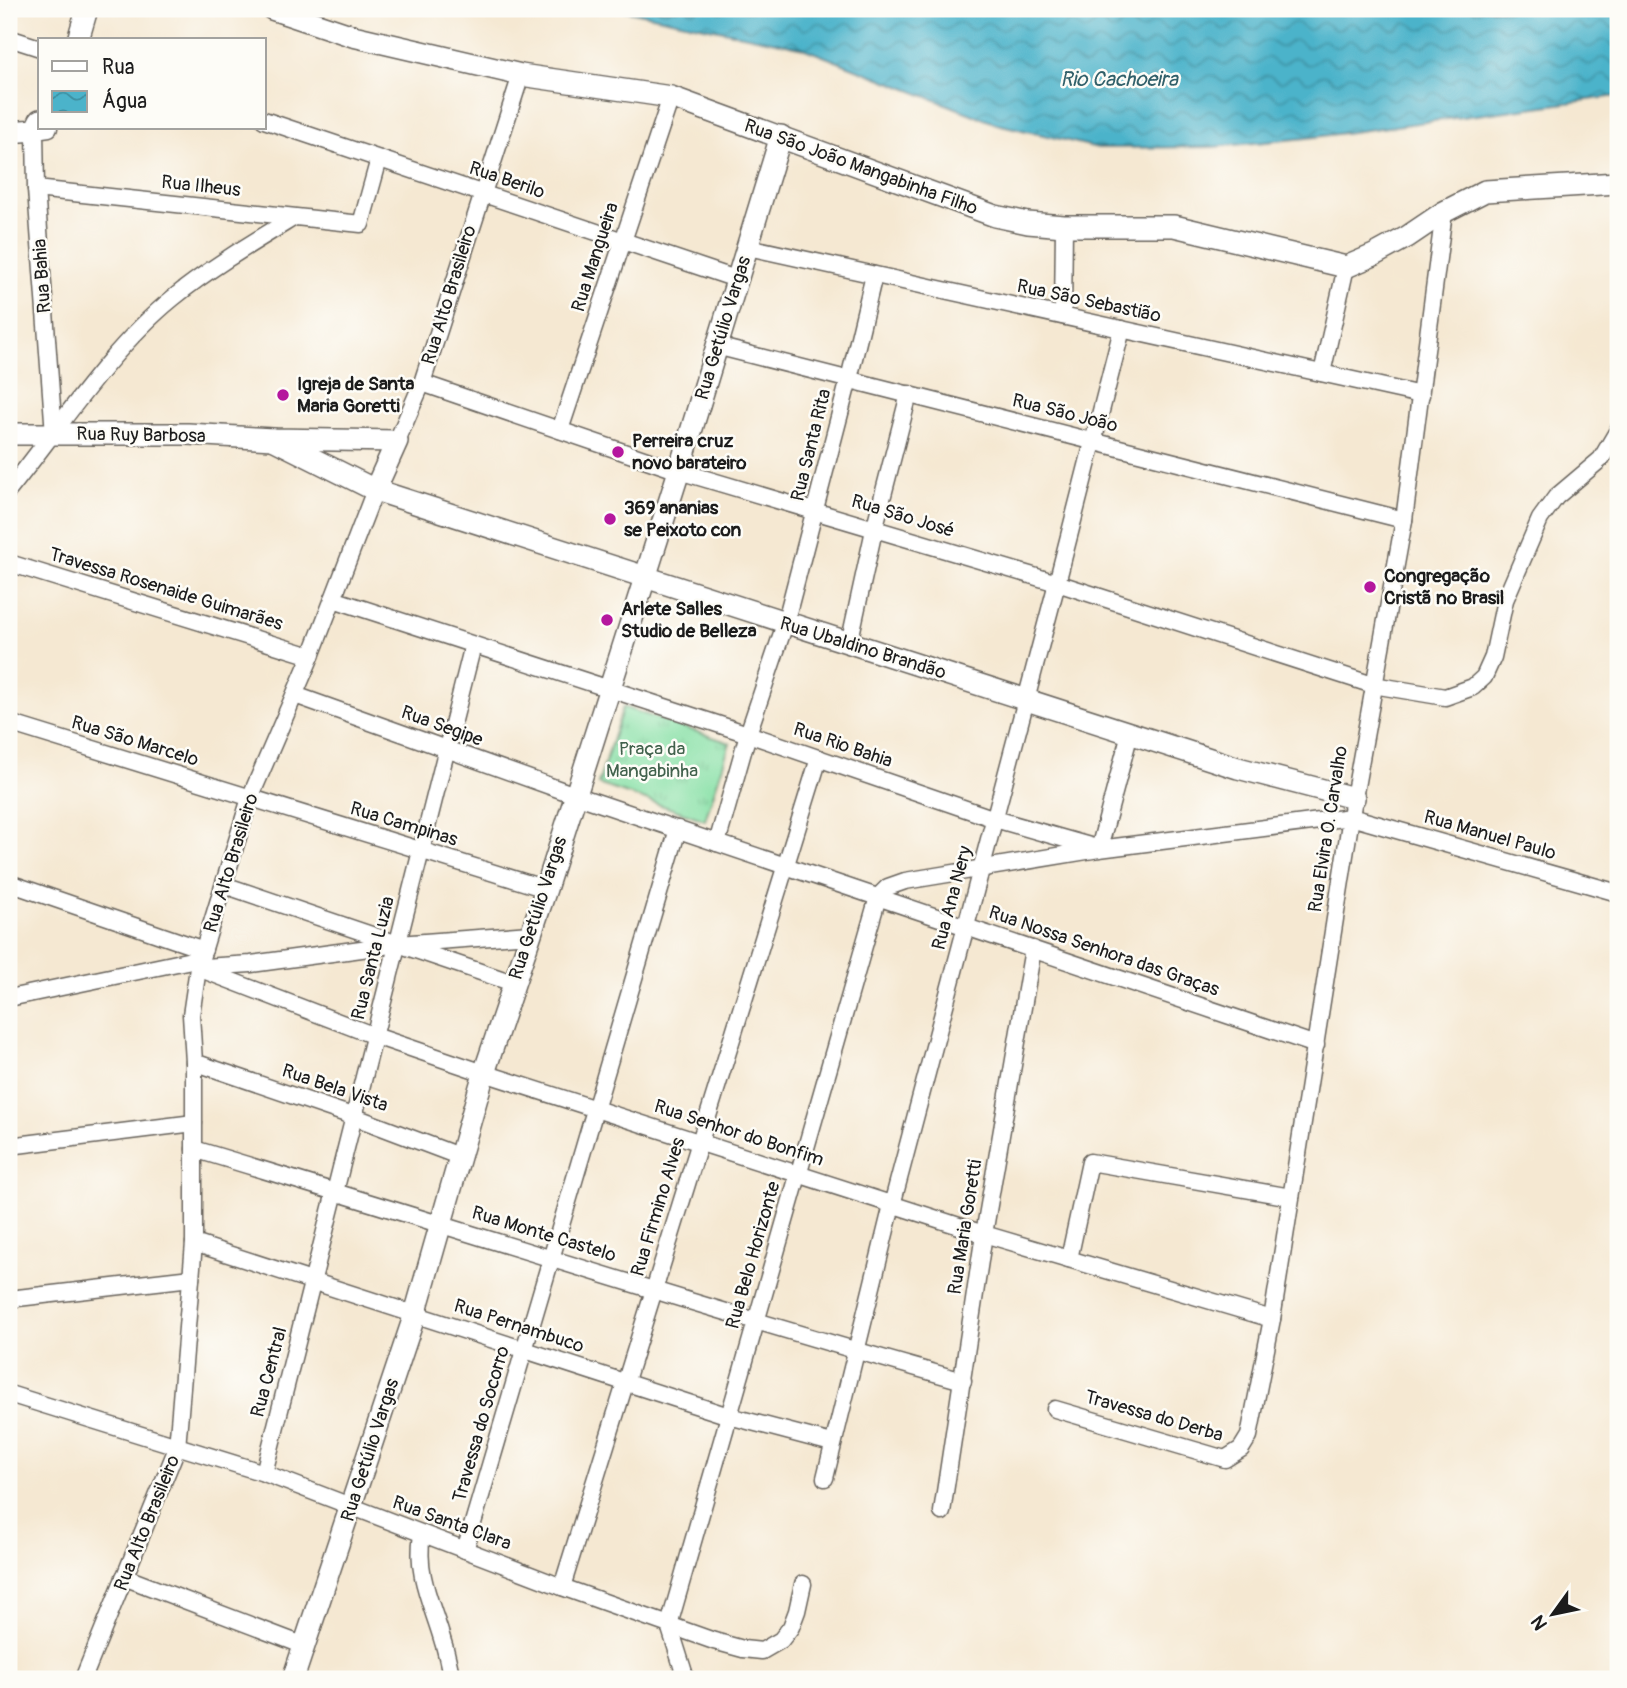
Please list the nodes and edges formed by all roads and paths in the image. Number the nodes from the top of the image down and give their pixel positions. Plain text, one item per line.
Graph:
1 (87, 9) edge
2 (272, 9) edge
3 (9, 38) edge
4 (79, 38) edge
5 (38, 47) edge
6 (521, 75) junction
7 (671, 97) junction
8 (266, 121) edge
9 (38, 127) edge
10 (41, 130) edge
11 (9, 132) edge
12 (781, 136) junction
13 (379, 159) junction
14 (1618, 183) edge
15 (36, 189) junction
16 (481, 193) junction
17 (1444, 212) junction
18 (293, 218) junction
19 (1064, 226) junction
20 (622, 241) junction
21 (748, 247) junction
22 (1346, 267) junction
23 (874, 275) junction
24 (736, 279) junction
25 (1063, 316) junction
26 (1122, 329) junction
27 (716, 346) junction
28 (1322, 373) junction
29 (849, 379) junction
30 (422, 383) junction
31 (908, 394) junction
32 (1421, 395) junction
33 (559, 430) junction
34 (1618, 430) edge
35 (9, 434) edge
36 (54, 434) junction
37 (273, 439) junction
38 (397, 441) junction
39 (1093, 441) junction
40 (1618, 458) edge
41 (1601, 459) junction
42 (679, 471) junction
43 (9, 490) edge
44 (375, 490) junction
45 (815, 511) junction
46 (1404, 520) junction
47 (874, 530) junction
48 (9, 563) edge
49 (644, 578) junction
50 (1057, 583) junction
51 (333, 599) junction
52 (785, 624) junction
53 (849, 644) junction
54 (473, 645) junction
55 (311, 656) junction
56 (1374, 685) junction
57 (610, 689) junction
58 (295, 695) junction
59 (1026, 700) junction
60 (9, 723) edge
61 (1130, 733) junction
62 (748, 734) junction
63 (447, 750) junction
64 (819, 758) junction
65 (575, 794) junction
66 (250, 798) junction
67 (1352, 808) junction
68 (995, 819) junction
69 (678, 829) junction
70 (717, 843) junction
71 (1099, 849) junction
72 (422, 851) junction
73 (786, 866) junction
74 (982, 867) junction
75 (9, 883) edge
76 (223, 885) junction
77 (546, 890) junction
78 (1618, 893) edge
79 (878, 897) junction
80 (966, 927) junction
81 (530, 934) junction
82 (398, 944) junction
83 (1033, 949) junction
84 (201, 959) junction
85 (513, 983) junction
86 (9, 998) edge
87 (375, 1036) junction
88 (1316, 1045) junction
89 (194, 1062) junction
90 (484, 1073) junction
91 (596, 1108) junction
92 (355, 1117) junction
93 (194, 1123) junction
94 (700, 1143) junction
95 (9, 1146) edge
96 (194, 1149) junction
97 (461, 1157) junction
98 (797, 1174) junction
99 (336, 1192) junction
100 (1291, 1197) junction
101 (892, 1205) junction
102 (439, 1225) junction
103 (984, 1234) junction
104 (194, 1243) junction
105 (551, 1259) junction
106 (1069, 1259) junction
107 (191, 1278) junction
108 (314, 1281) junction
109 (655, 1289) junction
110 (9, 1299) edge
111 (415, 1314) junction
112 (1272, 1319) junction
113 (756, 1321) junction
114 (524, 1350) junction
115 (856, 1351) junction
116 (963, 1381) junction
117 (626, 1382) junction
118 (9, 1394) edge
119 (1055, 1409) dead end
120 (729, 1416) junction
121 (832, 1443) junction
122 (177, 1448) junction
123 (1241, 1449) joint
124 (264, 1473) junction
125 (825, 1478) dead end
126 (351, 1507) junction
127 (942, 1512) dead end
128 (422, 1535) junction
129 (465, 1550) junction
130 (124, 1577) junction
131 (803, 1584) dead end
132 (562, 1587) junction
133 (669, 1625) junction
134 (304, 1646) junction
135 (83, 1679) edge
136 (293, 1679) edge
137 (452, 1679) edge
138 (686, 1679) edge

1 - 4 street
2 - 6 street, Rua São João Mangabinha Filho
3 - 5 street
6 - 7 street, Rua São João Mangabinha Filho
6 - 16 street, Rua Alto Brasileiro
7 - 12 street, Rua São João Mangabinha Filho
7 - 20 street, Rua Mangueira
8 - 13 street, Rua Berilo
9 - 11 street
10 - 15 street, Rua Bahia
12 - 19 street, Rua São João Mangabinha Filho
12 - 21 street, Rua Getúlio Vargas
13 - 16 street, Rua Berilo
13 - 18 street, Rua Ilheus
14 - 17 street
15 - 18 street, Rua Ilheus
15 - 36 street, Rua Bahia
16 - 20 street, Rua Berilo
16 - 30 street, Rua Alto Brasileiro
17 - 22 street
17 - 32 street, Rua Elvira O. Carvalho
18 - 36 street
19 - 22 street, Rua São João Mangabinha Filho
19 - 25 street
20 - 24 street, Rua Berilo
20 - 33 street, Rua Mangueira
21 - 23 street, Rua São Sebastião
21 - 24 street, Rua Getúlio Vargas
22 - 28 street
23 - 25 street, Rua São Sebastião
23 - 29 street, Rua Santa Rita
24 - 27 street, Rua Getúlio Vargas
25 - 26 street, Rua São Sebastião
26 - 28 street, Rua São Sebastião
26 - 39 street, Rua Ana Nery
27 - 29 street, Rua São João
27 - 42 street, Rua Getúlio Vargas
28 - 32 street, Rua São Sebastião
29 - 31 street, Rua São João
29 - 45 street, Rua Santa Rita
30 - 33 street, Rua São José
30 - 38 street, Rua Alto Brasileiro
31 - 39 street, Rua São João
31 - 47 street
32 - 46 street, Rua Elvira O. Carvalho
33 - 42 street, Rua São José
34 - 41 street, Rua São José
35 - 36 street, Rua Ruy Barbosa
36 - 37 street, Rua Ruy Barbosa
36 - 43 street
37 - 38 street, Rua Ruy Barbosa
37 - 44 street, Rua Ruy Barbosa
38 - 44 street, Rua Alto Brasileiro
39 - 46 street, Rua São João
39 - 50 street, Rua Ana Nery
40 - 41 street
41 - 56 street, Rua São José
42 - 45 street, Rua São José
42 - 49 street, Rua Getúlio Vargas
44 - 49 street, Rua Ubaldino Brandão
44 - 51 street, Rua Alto Brasileiro
45 - 47 street, Rua São José
45 - 52 street, Rua Santa Rita
46 - 56 street, Rua Elvira O. Carvalho
47 - 50 street, Rua São José
47 - 53 street
48 - 55 street, Travessa Rosenaide Guimarães
49 - 52 street, Rua Ubaldino Brandão
49 - 57 street, Rua Getúlio Vargas
50 - 56 street, Rua São José
50 - 59 street, Rua Ana Nery
51 - 54 street, Rua Rio Bahia
51 - 55 street, Rua Alto Brasileiro
52 - 53 street, Rua Ubaldino Brandão
52 - 62 street, Rua Santa Rita
53 - 59 street, Rua Ubaldino Brandão
54 - 57 street, Rua Rio Bahia
54 - 63 street, Rua Santa Luzia
55 - 58 street, Rua Alto Brasileiro
56 - 67 street, Rua Elvira O. Carvalho
57 - 62 street, Rua Rio Bahia
57 - 65 street, Rua Getúlio Vargas
58 - 63 street, Rua Segipe
58 - 66 street, Rua Alto Brasileiro
59 - 61 street, Rua Ubaldino Brandão
59 - 68 street, Rua Ana Nery
60 - 66 street, Rua São Marcelo
61 - 67 street, Rua Ubaldino Brandão
61 - 71 street
62 - 64 street, Rua Rio Bahia
62 - 70 street, Rua Santa Rita
63 - 65 street, Rua Segipe
63 - 72 street, Rua Santa Luzia
64 - 68 street, Rua Rio Bahia
64 - 73 street, Rua Firmino Alves
65 - 69 street, Rua Nossa Senhora das Graças
65 - 77 street, Rua Getúlio Vargas
66 - 72 street, Rua Campinas
66 - 76 street, Rua Alto Brasileiro
67 - 71 street, Rua Rio Bahia
67 - 78 street, Rua Manuel Paulo
67 - 88 street, Rua Elvira O. Carvalho
68 - 71 street, Rua Rio Bahia
68 - 74 street, Rua Ana Nery
69 - 70 street, Rua Nossa Senhora das Graças
69 - 91 street, Travessa do Socorro
70 - 73 street, Rua Nossa Senhora das Graças
71 - 74 street
72 - 77 street, Rua Campinas
72 - 82 street, Rua Santa Luzia
73 - 79 street, Rua Nossa Senhora das Graças
73 - 94 street, Rua Firmino Alves
74 - 79 street
74 - 80 street, Rua Ana Nery
75 - 84 street, Rua Senhor do Bonfim
76 - 82 street
76 - 84 street, Rua Alto Brasileiro
77 - 81 street, Rua Getúlio Vargas
79 - 80 street, Rua Nossa Senhora das Graças
79 - 98 street, Rua Belo Horizonte
80 - 83 street, Rua Nossa Senhora das Graças
80 - 101 street, Rua Ana Nery
81 - 82 street
81 - 85 street, Rua Getúlio Vargas
82 - 84 street
82 - 85 street
82 - 87 street, Rua Santa Luzia
83 - 88 street, Rua Nossa Senhora das Graças
83 - 103 street, Rua Maria Goretti
84 - 86 street
84 - 87 street, Rua Senhor do Bonfim
84 - 89 street, Rua Alto Brasileiro
85 - 90 street, Rua Getúlio Vargas
87 - 90 street, Rua Senhor do Bonfim
87 - 92 street, Rua Santa Luzia
88 - 100 street, Rua Elvira O. Carvalho
89 - 92 street, Rua Bela Vista
89 - 93 street, Rua Alto Brasileiro
90 - 91 street, Rua Senhor do Bonfim
90 - 97 street, Rua Getúlio Vargas
91 - 94 street, Rua Senhor do Bonfim
91 - 105 street, Travessa do Socorro
92 - 97 street, Rua Bela Vista
92 - 99 street, Rua Santa Luzia
93 - 95 street
93 - 96 street, Rua Alto Brasileiro
94 - 98 street, Rua Senhor do Bonfim
94 - 109 street, Rua Firmino Alves
96 - 99 street, Rua Monte Castelo
96 - 104 street, Rua Alto Brasileiro
97 - 102 street, Rua Getúlio Vargas
98 - 101 street, Rua Senhor do Bonfim
98 - 113 street, Rua Belo Horizonte
99 - 102 street, Rua Monte Castelo
99 - 108 street, Rua Santa Luzia
100 - 106 street
100 - 112 street, Rua Elvira O. Carvalho
101 - 103 street, Rua Senhor do Bonfim
101 - 115 street, Rua Ana Nery
102 - 105 street, Rua Monte Castelo
102 - 111 street, Rua Getúlio Vargas
103 - 106 street, Rua Senhor do Bonfim
103 - 116 street, Rua Maria Goretti
104 - 107 street, Rua Alto Brasileiro
104 - 108 street, Rua Pernambuco
105 - 109 street, Rua Monte Castelo
105 - 114 street, Travessa do Socorro
106 - 112 street, Rua Senhor do Bonfim
107 - 110 street
107 - 122 street, Rua Alto Brasileiro
108 - 111 street, Rua Pernambuco
108 - 124 street, Rua Central
109 - 113 street, Rua Monte Castelo
109 - 117 street, Rua Firmino Alves
111 - 114 street, Rua Pernambuco
111 - 126 street, Rua Getúlio Vargas
112 - 123 street, Rua Elvira O. Carvalho
113 - 115 street, Rua Monte Castelo
113 - 120 street, Rua Belo Horizonte
114 - 117 street, Rua Pernambuco
114 - 129 street, Travessa do Socorro
115 - 116 street, Rua Monte Castelo
115 - 121 street, Rua Ana Nery
116 - 127 street, Rua Maria Goretti
117 - 120 street, Rua Pernambuco
117 - 132 street, Rua Firmino Alves
118 - 122 street, Rua Santa Clara
119 - 123 street, Travessa do Derba
120 - 121 street, Rua Pernambuco
120 - 133 street, Rua Belo Horizonte
121 - 125 street, Rua Ana Nery
122 - 124 street, Rua Santa Clara
122 - 130 street, Rua Alto Brasileiro
124 - 126 street, Rua Santa Clara
126 - 128 street, Rua Santa Clara
126 - 134 street, Rua Getúlio Vargas
128 - 129 street, Rua Santa Clara
128 - 137 street
129 - 132 street, Rua Santa Clara
130 - 134 street
130 - 135 street, Rua Alto Brasileiro
131 - 133 street, Rua Santa Clara
132 - 133 street, Rua Santa Clara
133 - 138 street
134 - 136 street, Rua Getúlio Vargas

